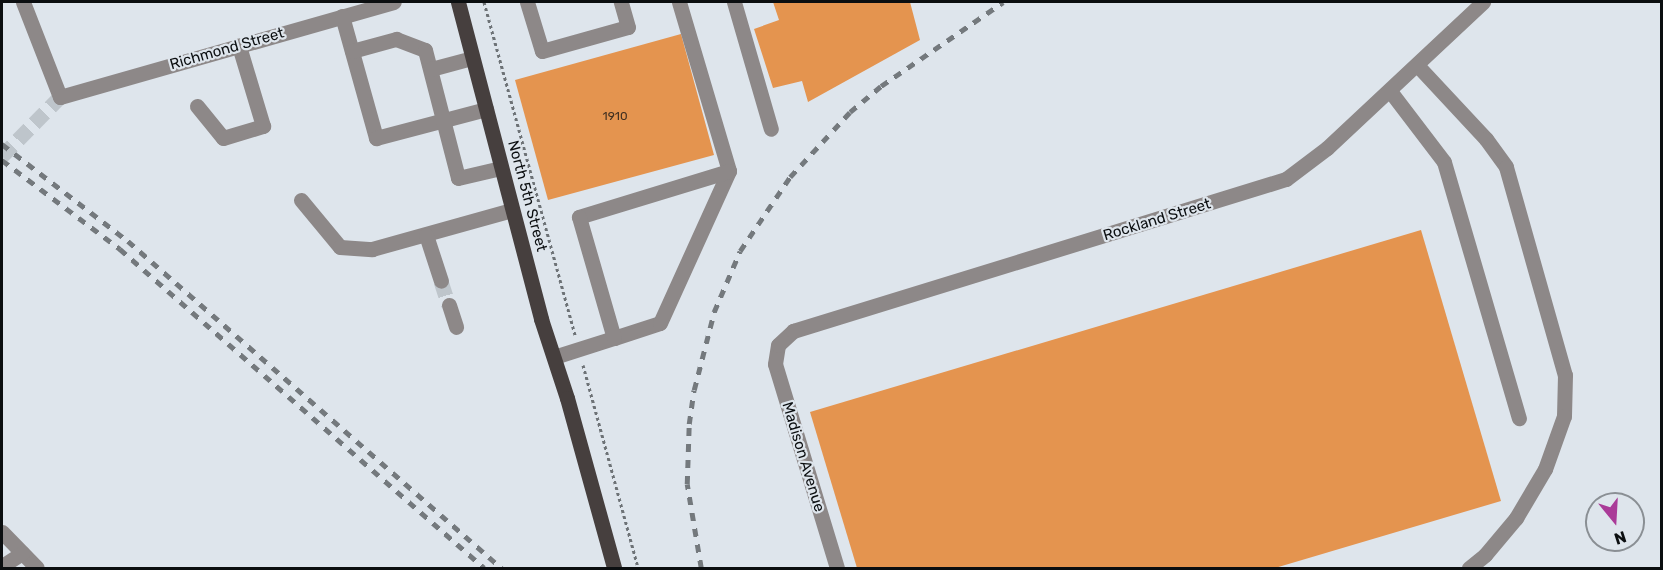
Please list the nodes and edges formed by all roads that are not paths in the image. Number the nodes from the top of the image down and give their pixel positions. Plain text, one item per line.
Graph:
1 (23, 2) edge
2 (394, 2) edge
3 (458, 2) edge
4 (621, 2) edge
5 (679, 2) edge
6 (734, 2) edge
7 (1483, 2) edge
8 (529, 7) edge
9 (342, 16) junction
10 (239, 46) junction
11 (351, 51) junction
12 (472, 58) junction
13 (1417, 65) junction
14 (431, 69) junction
15 (1390, 91) junction
16 (197, 106) dead end
17 (486, 109) junction
18 (444, 120) junction
19 (771, 129) dead end
20 (501, 168) junction
21 (729, 171) junction
22 (301, 200) dead end
23 (512, 210) junction
24 (426, 235) junction
25 (441, 281) tunnel mouth
26 (449, 305) tunnel mouth
27 (456, 327) dead end
28 (614, 338) junction
29 (778, 345) joint
30 (554, 357) junction
31 (1519, 418) dead end
32 (2, 532) edge
33 (22, 553) junction
34 (2, 566) edge
35 (37, 568) edge
36 (614, 568) edge
37 (837, 568) edge
38 (1469, 568) edge

1 - 10 street, Richmond Street
2 - 9 street, Richmond Street
3 - 12 main road, North 5th Street
4 - 8 street
5 - 21 street
6 - 19 street
7 - 13 street, Rockland Street
9 - 10 street, Richmond Street
9 - 11 street
10 - 16 street
11 - 14 street
11 - 18 street
12 - 14 street
12 - 17 main road, North 5th Street
13 - 15 street, Rockland Street
13 - 38 street
14 - 18 street
15 - 29 street, Rockland Street
15 - 31 street
17 - 18 street
17 - 20 main road, North 5th Street
18 - 20 street
20 - 23 main road, North 5th Street
21 - 28 street
21 - 28 street
22 - 24 street
23 - 24 street
23 - 30 main road, North 5th Street
24 - 25 street
26 - 27 street
28 - 30 street
29 - 37 street, Madison Avenue
30 - 36 main road, North 5th Street
32 - 33 street
33 - 34 street
33 - 35 street

